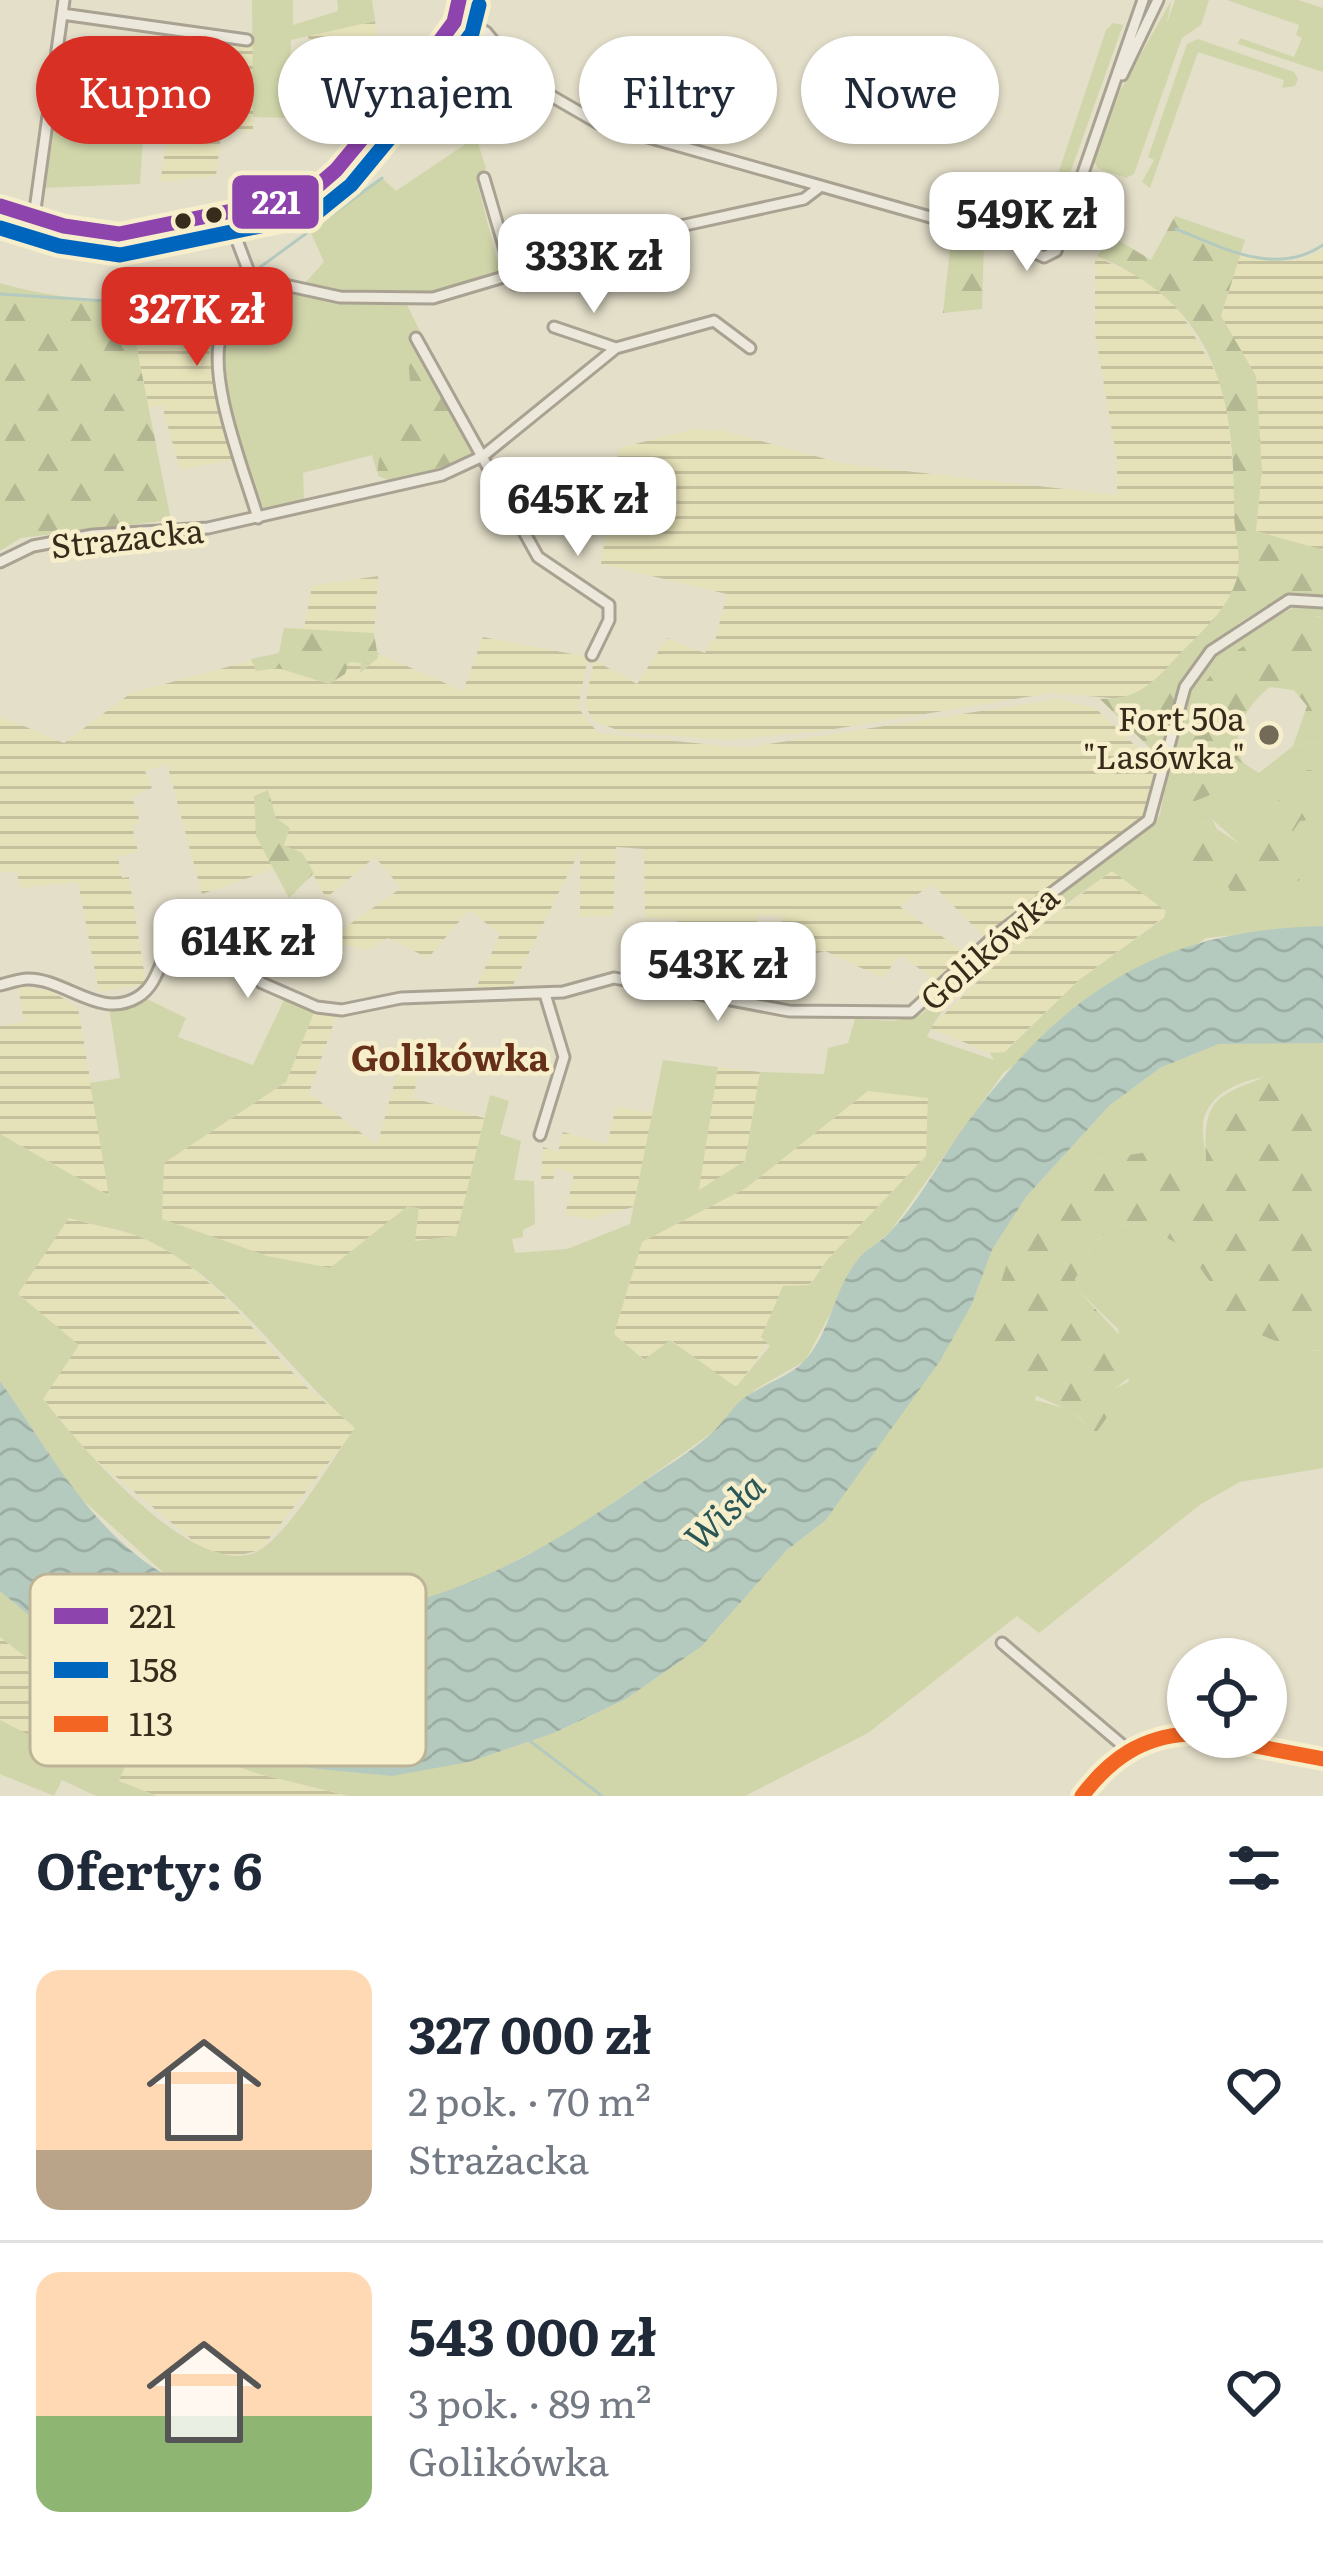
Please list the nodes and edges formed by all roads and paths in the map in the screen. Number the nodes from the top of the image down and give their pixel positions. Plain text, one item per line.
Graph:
1 (64, 0) edge
2 (459, 0) edge
3 (1143, 0) edge
4 (1158, 0) edge
5 (62, 14) junction
6 (458, 14) junction
7 (219, 36) edge
8 (1119, 79) junction
9 (484, 178) dead end
10 (821, 186) junction
11 (0, 206) edge
12 (227, 214) junction
13 (34, 217) junction
14 (252, 278) junction
15 (513, 281) junction
16 (554, 327) dead end
17 (416, 338) dead end
18 (616, 348) junction
19 (750, 348) dead end
20 (483, 457) junction
21 (258, 518) junction
22 (0, 562) edge
23 (1323, 602) edge
24 (592, 655) dead end
25 (0, 985) edge
26 (545, 994) junction
27 (540, 1135) dead end
28 (1002, 1643) dead end
29 (1167, 1736) edge
30 (1127, 1749) junction
31 (1287, 1752) edge
32 (1323, 1759) edge
33 (1082, 1796) edge

1 - 5 street
2 - 6 street
3 - 8 street
4 - 8 street
5 - 7 street
5 - 13 street
6 - 10 street
6 - 12 street
8 - 10 street
9 - 15 street
10 - 15 street
11 - 13 street
12 - 13 street
12 - 14 street
14 - 15 street
14 - 21 street
16 - 18 street
17 - 20 street
18 - 19 street
18 - 20 street, Strażacka
20 - 21 street, Strażacka
20 - 24 street
21 - 22 street, Strażacka
23 - 26 street, Golikówka
25 - 26 street, Golikówka
26 - 27 street
28 - 30 street
29 - 30 street
30 - 33 street
31 - 32 street

